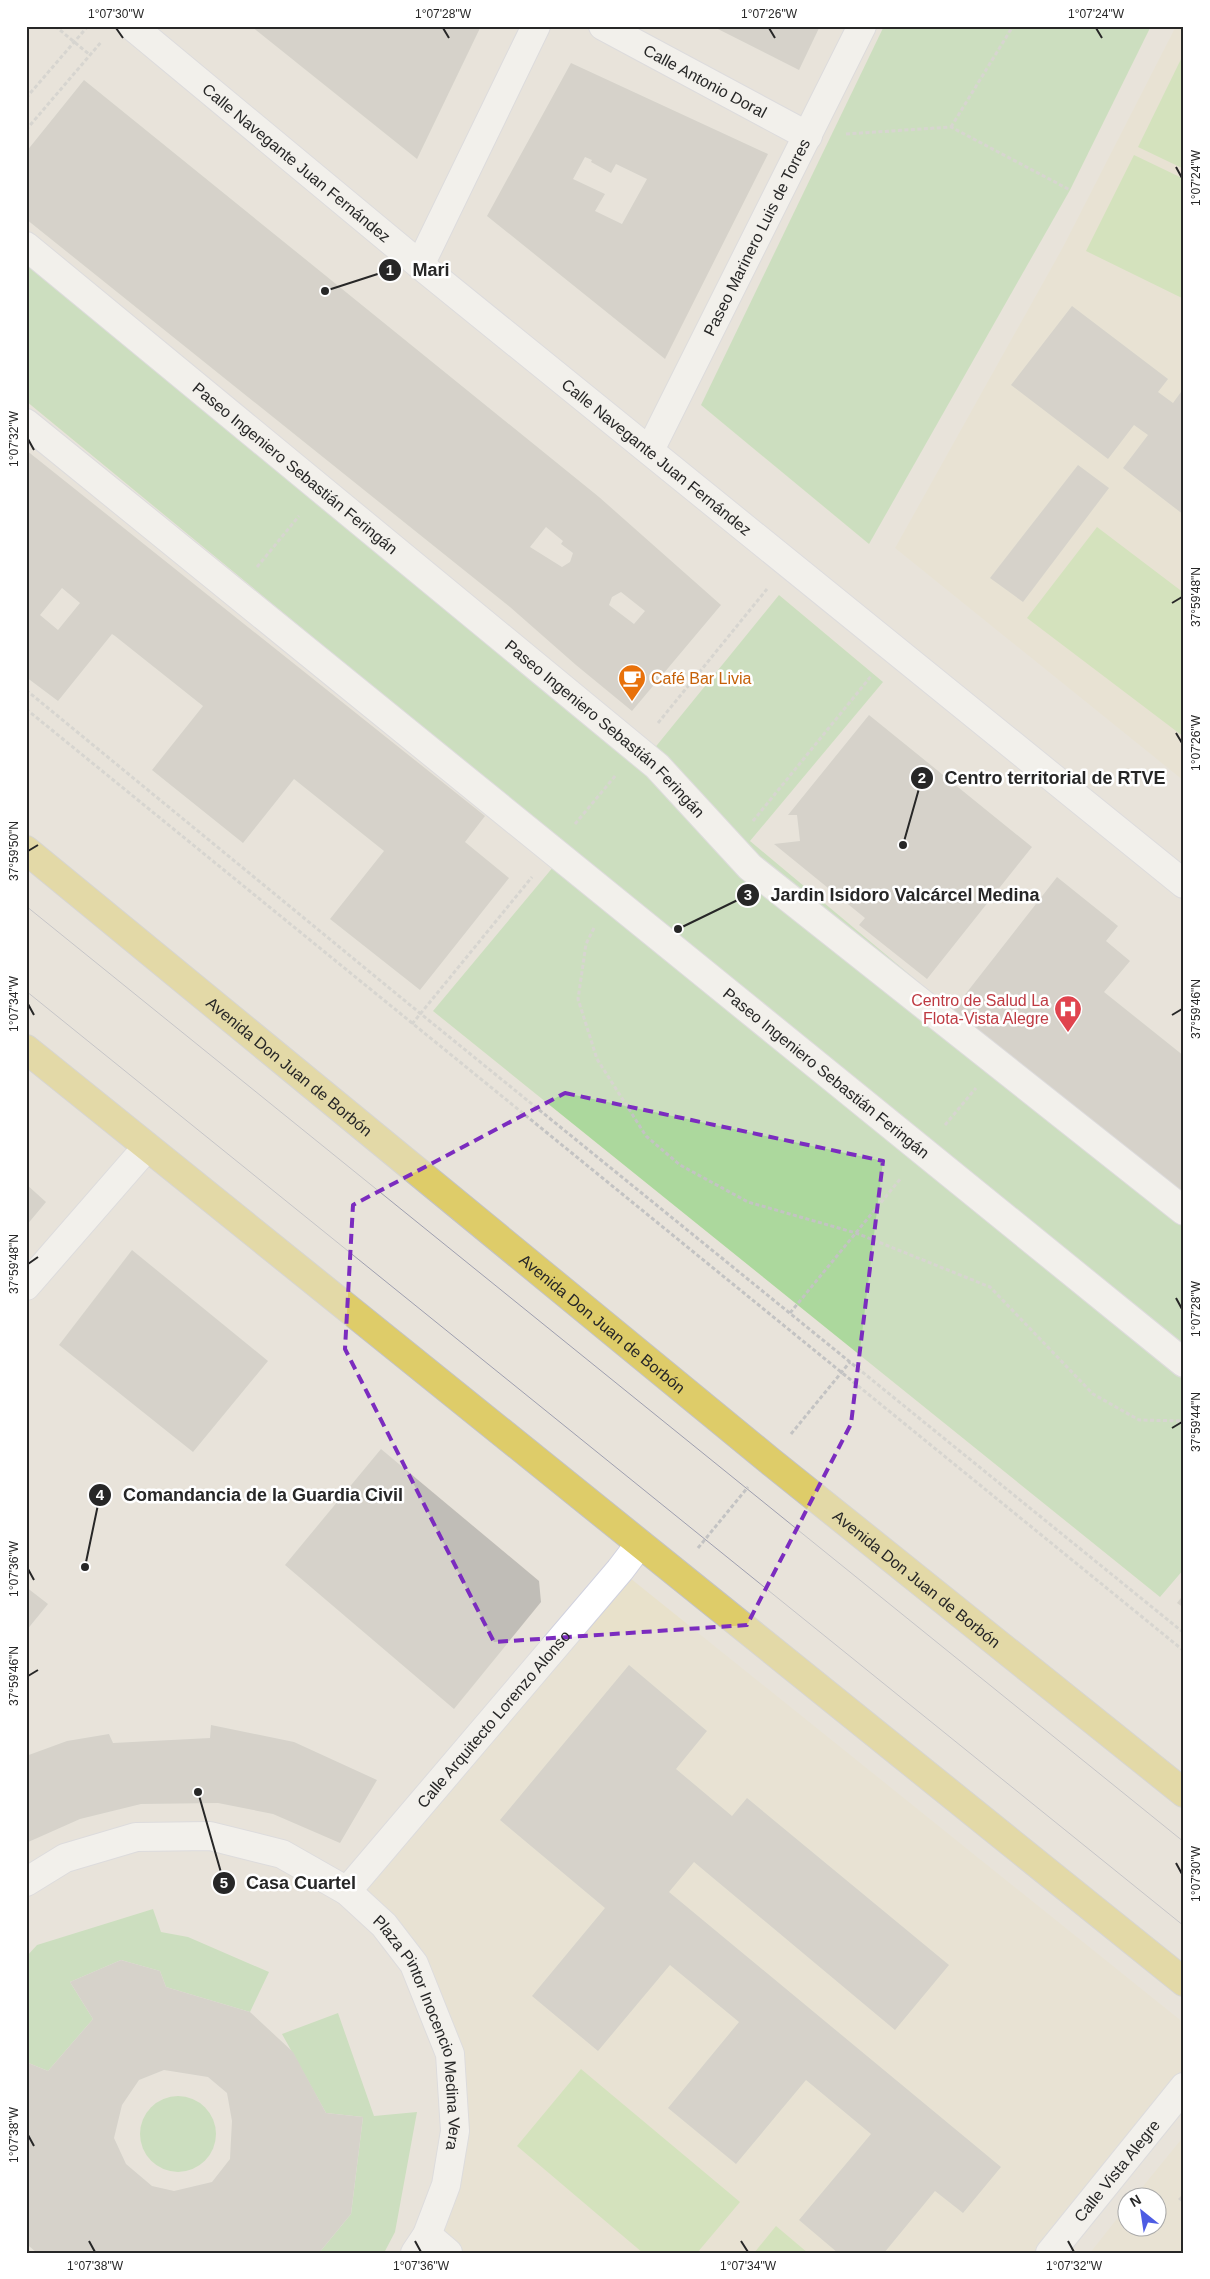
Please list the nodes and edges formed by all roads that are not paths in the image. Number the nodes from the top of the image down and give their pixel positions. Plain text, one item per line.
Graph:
1 (536, 26) edge
2 (603, 26) edge
3 (862, 26) edge
4 (120, 30) edge
5 (808, 136) junction
6 (26, 246) edge
7 (420, 265) junction
8 (26, 423) edge
9 (650, 450) junction
10 (26, 850) edge
11 (1184, 884) edge
12 (26, 1049) edge
13 (147, 1147) junction
14 (1184, 1211) edge
15 (26, 1286) edge
16 (1184, 1363) edge
17 (639, 1545) junction
18 (1184, 1793) edge
19 (26, 1882) edge
20 (347, 1890) junction
21 (1184, 1982) edge
22 (1184, 2088) edge
23 (421, 2244) edge
24 (448, 2253) edge
25 (1050, 2253) edge

1 - 7 street
2 - 5 street, Calle Antonio Doral
3 - 5 street, Paseo Marinero Luis de Torres
4 - 7 street, Calle Navegante Juan Fernández
5 - 9 street, Paseo Marinero Luis de Torres
6 - 14 street, Paseo Ingeniero Sebastián Feringán
7 - 9 street, Calle Navegante Juan Fernández
8 - 16 street, Paseo Ingeniero Sebastián Feringán
9 - 11 street, Calle Navegante Juan Fernández
10 - 18 main road, Avenida Don Juan de Borbón
12 - 13 main road
13 - 15 street
13 - 17 main road
17 - 20 street, Calle Arquitecto Lorenzo Alonso
17 - 21 main road
19 - 20 street, Plaza Pintor Inocencio Medina Vera
20 - 23 street, Plaza Pintor Inocencio Medina Vera
22 - 25 street, Calle Vista Alegre
23 - 24 street

